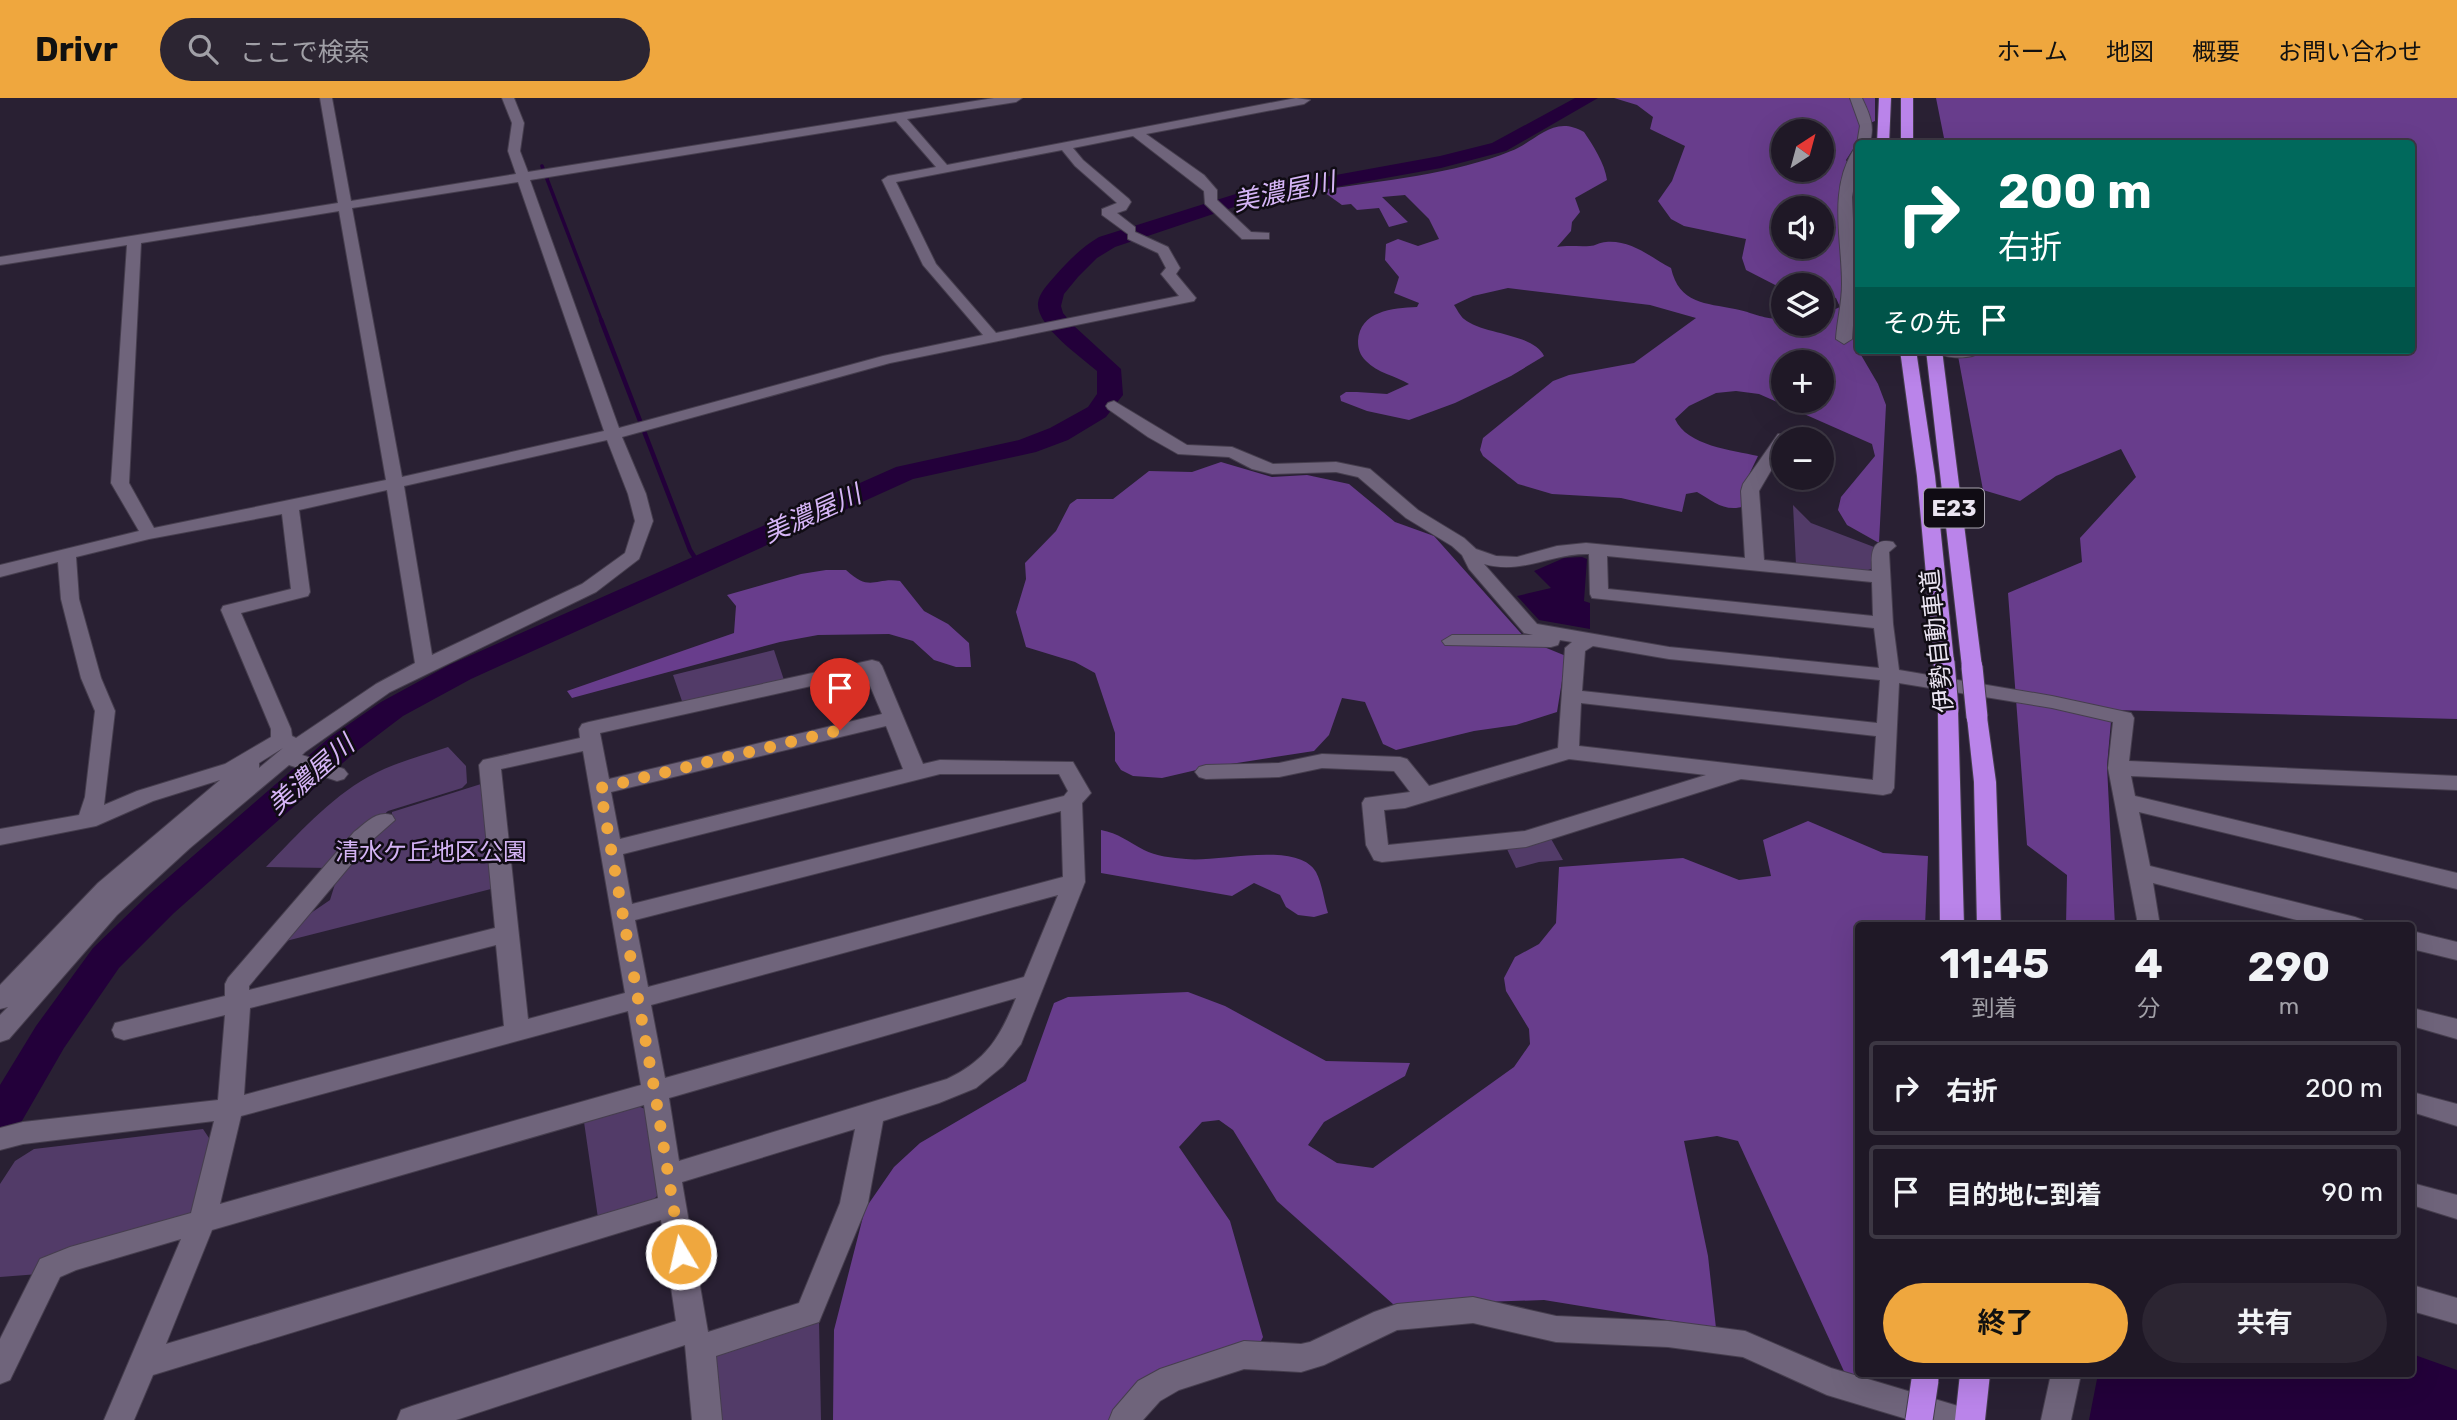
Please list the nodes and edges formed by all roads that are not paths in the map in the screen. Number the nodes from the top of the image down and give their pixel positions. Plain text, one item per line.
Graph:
1 (326, 98) edge
2 (508, 98) edge
3 (1016, 98) edge
4 (1302, 98) edge
5 (1856, 98) edge
6 (1885, 98) edge
7 (1907, 98) edge
8 (898, 117) junction
9 (1135, 132) junction
10 (1865, 140) edge
11 (1883, 140) edge
12 (1908, 140) edge
13 (1066, 147) junction
14 (1855, 162) edge
15 (944, 170) junction
16 (523, 178) junction
17 (344, 206) junction
18 (1264, 236) dead end
19 (134, 239) junction
20 (0, 261) edge
21 (992, 337) junction
22 (1844, 339) dead end
23 (1909, 354) edge
24 (1934, 354) edge
25 (1114, 405) dead end
26 (613, 433) junction
27 (1771, 458) edge
28 (395, 484) junction
29 (290, 507) junction
30 (149, 534) junction
31 (1887, 546) dead end
32 (1598, 549) junction
33 (1471, 553) junction
34 (67, 555) junction
35 (1755, 565) junction
36 (0, 571) edge
37 (1881, 578) junction
38 (1883, 623) junction
39 (1452, 641) dead end
40 (1592, 642) junction
41 (426, 664) junction
42 (1890, 675) junction
43 (1572, 696) junction
44 (894, 718) junction
45 (1886, 731) junction
46 (592, 741) junction
47 (290, 751) junction
48 (1568, 752) junction
49 (243, 761) junction
50 (2119, 768) junction
51 (1742, 771) junction
52 (1206, 772) dead end
53 (337, 774) dead end
54 (916, 774) junction
55 (2455, 785) edge
56 (600, 788) junction
57 (1424, 795) junction
58 (1071, 801) junction
59 (2125, 801) junction
60 (384, 820) dead end
61 (88, 821) junction
62 (0, 837) edge
63 (611, 849) junction
64 (2140, 872) junction
65 (2457, 881) edge
66 (1074, 882) junction
67 (622, 915) junction
68 (1952, 922) edge
69 (1989, 922) edge
70 (2149, 922) edge
71 (2339, 922) edge
72 (507, 934) junction
73 (2415, 941) edge
74 (2457, 951) edge
75 (1035, 983) junction
76 (0, 1000) edge
77 (638, 1000) junction
78 (238, 1002) junction
79 (2415, 1018) edge
80 (2457, 1029) edge
81 (124, 1030) dead end
82 (517, 1031) junction
83 (0, 1032) edge
84 (655, 1093) junction
85 (2415, 1103) edge
86 (230, 1108) junction
87 (871, 1114) junction
88 (2457, 1115) edge
89 (12, 1136) edge
90 (669, 1175) junction
91 (2415, 1195) edge
92 (673, 1205) junction
93 (2457, 1207) edge
94 (202, 1222) junction
95 (2415, 1298) edge
96 (2457, 1311) edge
97 (697, 1339) junction
98 (143, 1364) junction
99 (0, 1370) edge
100 (1925, 1377) edge
101 (2065, 1377) edge
102 (1969, 1404) edge
103 (119, 1420) edge
104 (412, 1420) edge
105 (707, 1420) edge
106 (1124, 1420) edge
107 (1919, 1420) edge
108 (2056, 1420) edge

1 - 17 street
2 - 16 street
3 - 8 street
4 - 9 street
5 - 10 street
6 - 11 highway
7 - 12 highway
8 - 15 street
8 - 16 street
9 - 13 street
9 - 18 street
13 - 15 street
13 - 21 street
14 - 22 street
15 - 21 street
16 - 17 street
16 - 26 street
17 - 19 street
17 - 28 street
19 - 20 street
19 - 30 street
21 - 26 street
23 - 68 highway, 伊勢自動車道 / E23, bridge
24 - 69 highway, 伊勢自動車道 / E23, bridge
25 - 33 street
26 - 28 street
26 - 41 street
27 - 35 street
28 - 29 street
28 - 41 street
29 - 30 street
29 - 47 street
30 - 34 street
31 - 37 street
32 - 33 street
32 - 35 street
32 - 38 street
33 - 40 street
34 - 36 street
34 - 61 street
35 - 37 street
37 - 38 street
38 - 42 street
39 - 40 street
40 - 42 street
40 - 43 street
41 - 47 street
42 - 45 street
42 - 50 street
43 - 45 street
43 - 48 street
44 - 46 street
44 - 54 street
44 - 56 street
45 - 51 street
46 - 56 street
46 - 72 street
47 - 49 street
47 - 53 street
47 - 83 street
48 - 51 street
48 - 57 street
49 - 61 street
49 - 76 street
50 - 55 street
50 - 59 street
51 - 57 street
52 - 57 street
54 - 58 street
54 - 63 street
56 - 63 street
58 - 66 street
58 - 67 street
59 - 64 street
59 - 65 street
60 - 78 street
61 - 62 street
63 - 67 street
64 - 70 street
64 - 71 street
66 - 75 street
66 - 77 street
67 - 77 street
72 - 78 street
72 - 82 street
73 - 74 street
75 - 84 street
75 - 87 street
77 - 82 street
77 - 84 street
78 - 81 street
78 - 86 street
79 - 80 street
82 - 86 street
84 - 90 street
84 - 94 street
85 - 88 street
86 - 89 street
86 - 94 street
87 - 90 street
87 - 97 street
90 - 92 street
91 - 93 street
92 - 97 street
92 - 98 street
94 - 98 street
94 - 99 street
95 - 96 street
97 - 104 street
97 - 105 street
98 - 103 street
100 - 107 highway, bridge
101 - 108 street
102 - 106 street

